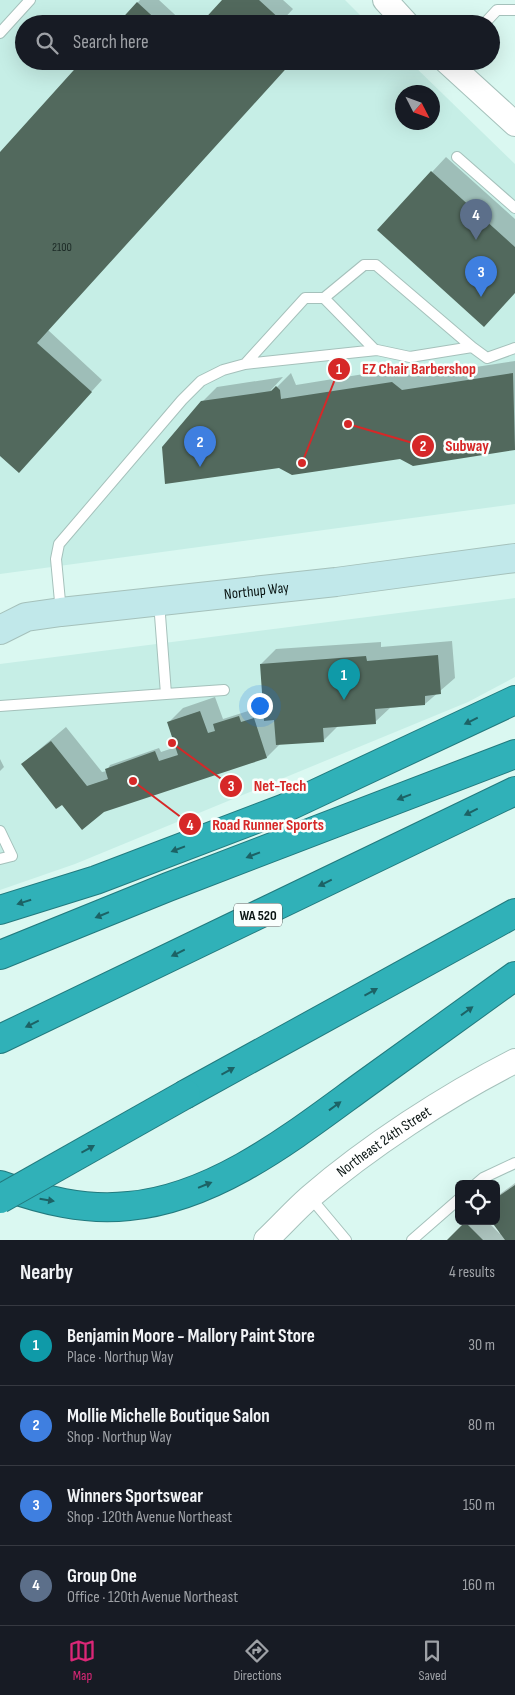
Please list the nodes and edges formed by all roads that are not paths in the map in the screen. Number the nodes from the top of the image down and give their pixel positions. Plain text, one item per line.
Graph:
1 (30, 0) edge
2 (385, 0) edge
3 (515, 10) edge
4 (16, 15) edge
5 (399, 15) edge
6 (492, 15) edge
7 (15, 16) edge
8 (0, 33) edge
9 (457, 70) edge
10 (515, 124) edge
11 (457, 157) dead end
12 (515, 208) edge
13 (324, 298) junction
14 (472, 348) junction
15 (515, 348) edge
16 (375, 350) junction
17 (245, 364) junction
18 (515, 558) edge
19 (159, 601) junction
20 (0, 609) edge
21 (61, 612) junction
22 (26, 617) junction
23 (0, 630) edge
24 (224, 690) dead end
25 (166, 694) junction
26 (515, 700) edge
27 (0, 706) edge
28 (515, 754) edge
29 (515, 791) edge
30 (0, 830) edge
31 (0, 859) edge
32 (0, 910) edge
33 (515, 912) edge
34 (0, 955) edge
35 (515, 976) edge
36 (0, 1039) edge
37 (515, 1061) edge
38 (515, 1163) edge
39 (481, 1180) edge
40 (0, 1186) edge
41 (310, 1197) junction
42 (0, 1199) edge
43 (455, 1202) edge
44 (266, 1240) edge
45 (346, 1240) edge
46 (412, 1240) edge

1 - 4 lane
2 - 5 street
3 - 6 lane
7 - 8 lane
9 - 10 street
11 - 12 lane
13 - 14 lane
13 - 16 lane
13 - 17 lane
14 - 15 lane
14 - 16 lane
16 - 17 lane
17 - 21 lane
18 - 19 main road, Northup Way
19 - 21 main road, Northup Way
19 - 25 lane
20 - 22 main road
21 - 22 main road, Northup Way
22 - 23 main road, Northup Way
24 - 25 lane
25 - 27 lane
26 -> 32 highway
28 -> 34 highway
29 -> 36 highway, WA 520
30 - 31 lane
42 -> 33 highway, bridge
40 -> 35 highway
37 - 41 street, Northeast 24th Street
38 - 39 lane
41 - 44 street, Northeast 24th Street
41 - 45 lane
43 - 46 lane

